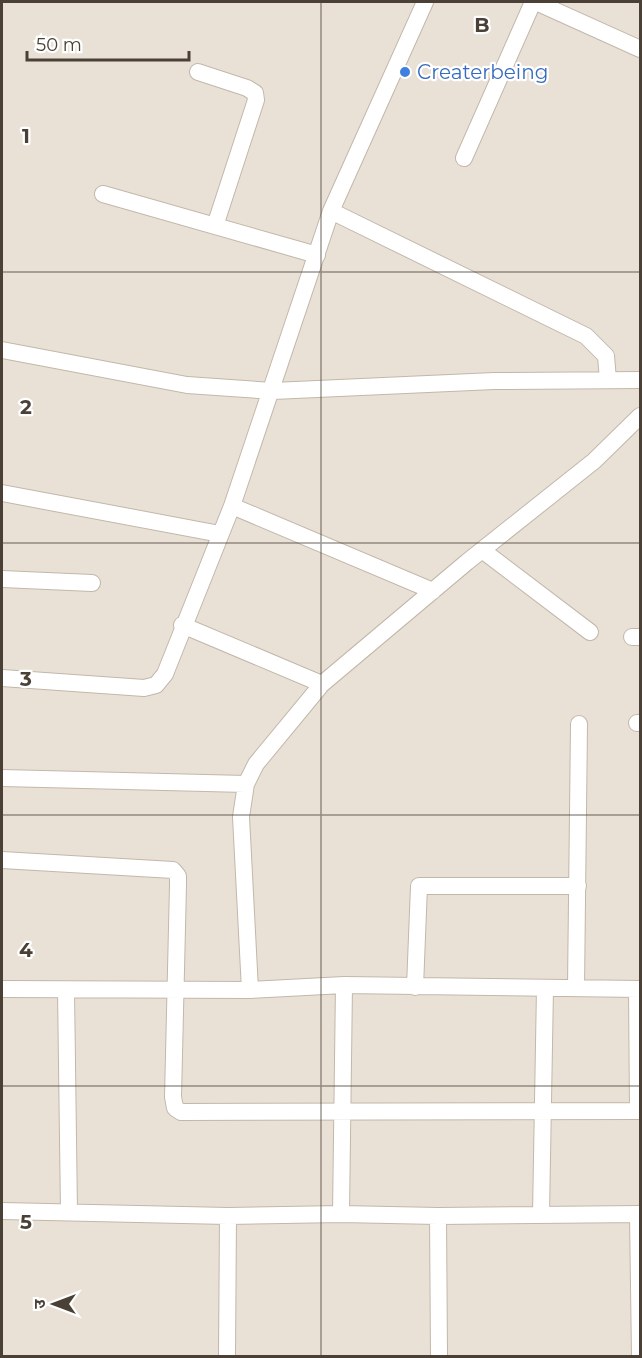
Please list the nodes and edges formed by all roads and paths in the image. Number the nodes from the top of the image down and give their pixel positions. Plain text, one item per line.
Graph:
1 (425, 2) edge
2 (535, 2) edge
3 (640, 50) edge
4 (198, 72) dead end
5 (465, 158) dead end
6 (104, 194) dead end
7 (331, 211) junction
8 (215, 226) junction
9 (317, 255) junction
10 (2, 350) edge
11 (608, 380) junction
12 (640, 380) edge
13 (273, 391) junction
14 (640, 416) edge
15 (2, 493) edge
16 (232, 506) junction
17 (220, 534) junction
18 (482, 550) junction
19 (2, 579) edge
20 (92, 583) dead end
21 (433, 591) junction
22 (182, 625) junction
23 (590, 632) dead end
24 (2, 678) edge
25 (322, 684) junction
26 (579, 724) dead end
27 (2, 777) edge
28 (246, 784) junction
29 (2, 860) edge
30 (578, 886) junction
31 (344, 985) junction
32 (173, 987) junction
33 (415, 987) junction
34 (545, 988) junction
35 (576, 988) junction
36 (2, 989) edge
37 (639, 989) edge
38 (66, 990) junction
39 (250, 990) junction
40 (342, 1111) junction
41 (542, 1111) junction
42 (639, 1111) edge
43 (2, 1211) edge
44 (69, 1212) junction
45 (341, 1214) junction
46 (639, 1214) edge
47 (541, 1215) junction
48 (228, 1216) junction
49 (438, 1216) junction
50 (640, 1320) edge
51 (227, 1356) edge
52 (439, 1356) edge
53 (640, 1356) edge

1 - 7 street
2 - 3 street
2 - 5 street
4 - 8 street
6 - 8 street
7 - 9 street
7 - 11 street
8 - 9 street
9 - 13 street
10 - 13 street
11 - 12 street
11 - 13 street
13 - 16 street
14 - 18 street
15 - 17 street
16 - 17 street
16 - 21 street
17 - 22 street
18 - 21 street
18 - 23 street
19 - 20 street
21 - 25 street
22 - 24 street
22 - 25 street
25 - 28 street
26 - 30 street
27 - 28 street
28 - 39 street
29 - 32 street
30 - 33 street
30 - 35 street
31 - 33 street
31 - 39 street
31 - 40 street
32 - 38 street
32 - 39 street
32 - 40 street
33 - 34 street
34 - 35 street
34 - 41 street
35 - 37 street
36 - 38 street
37 - 42 street
38 - 44 street
40 - 41 street
40 - 45 street
41 - 42 street
41 - 47 street
43 - 44 street
44 - 48 street
45 - 48 street
45 - 49 street
46 - 47 street
46 - 50 street
47 - 49 street
48 - 51 street
49 - 52 street
50 - 53 street

